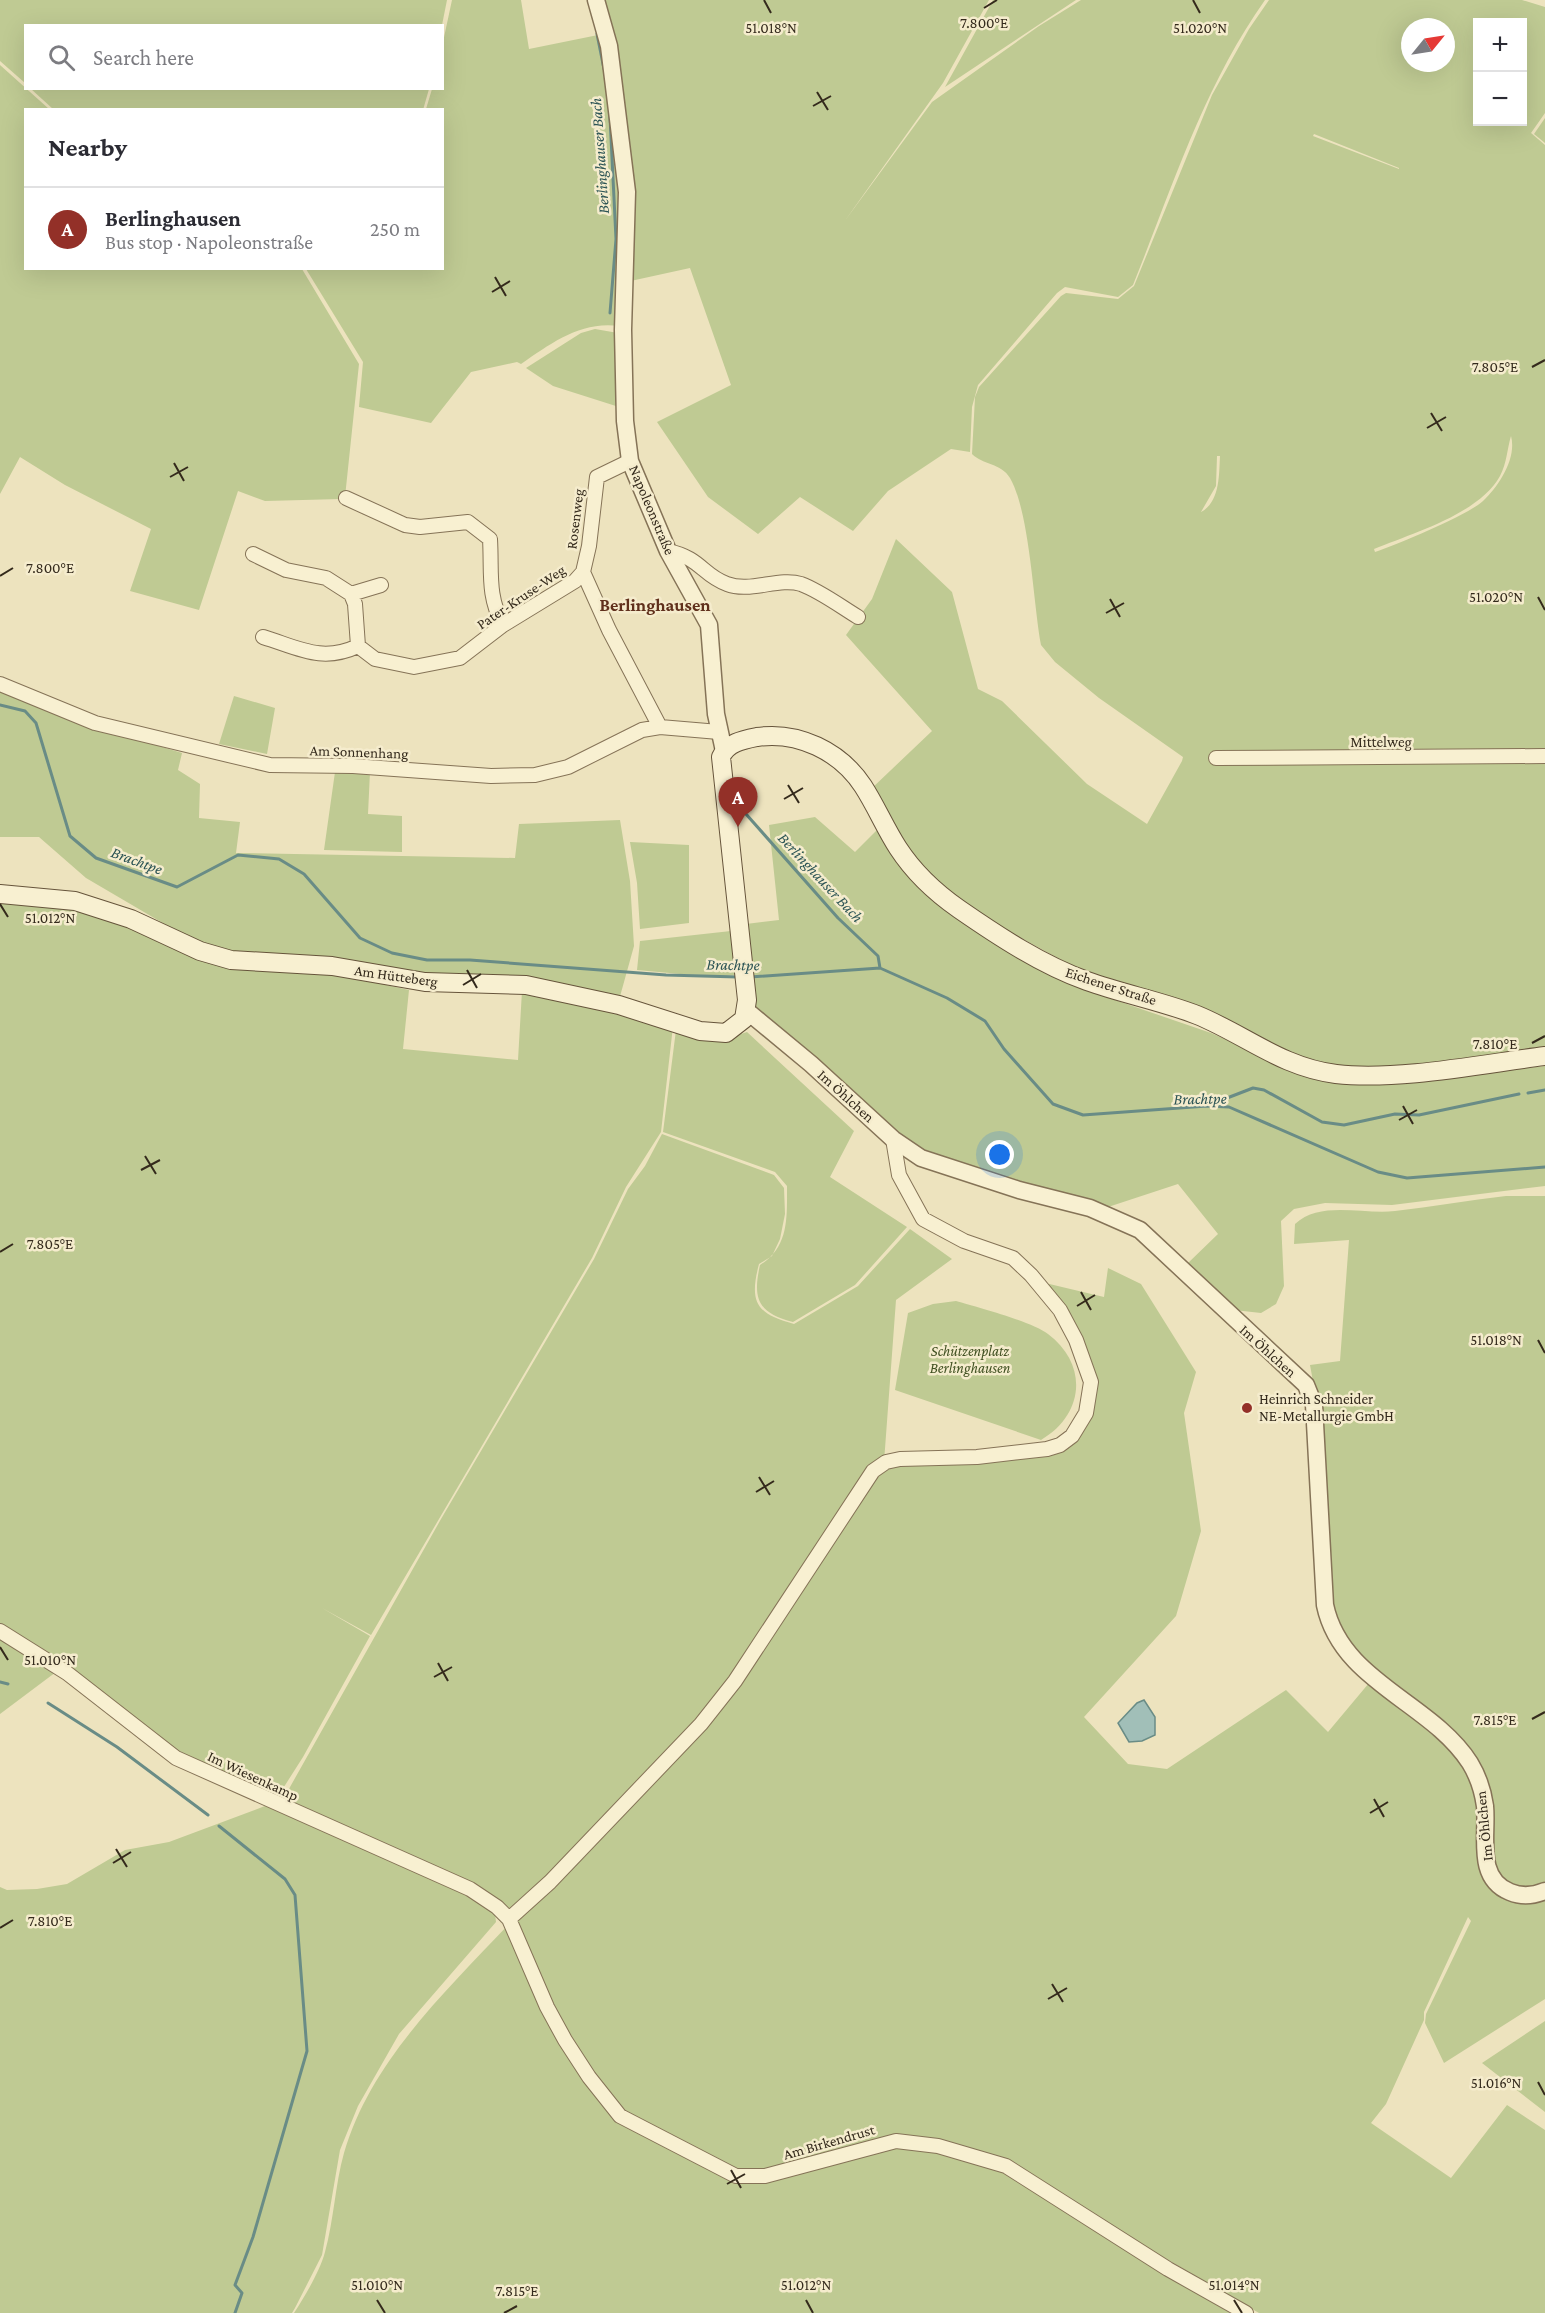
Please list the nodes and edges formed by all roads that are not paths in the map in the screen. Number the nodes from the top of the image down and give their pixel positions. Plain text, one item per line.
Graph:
1 (596, 0) edge
2 (630, 461) junction
3 (346, 498) dead end
4 (668, 551) junction
5 (253, 554) dead end
6 (583, 572) junction
7 (381, 585) dead end
8 (351, 594) junction
9 (858, 617) dead end
10 (503, 625) junction
11 (263, 637) dead end
12 (358, 646) junction
13 (0, 684) edge
14 (660, 728) junction
15 (719, 732) junction
16 (724, 751) junction
17 (1545, 756) edge
18 (1216, 758) dead end
19 (0, 894) edge
20 (747, 1003) junction
21 (1545, 1056) edge
22 (893, 1139) junction
23 (0, 1631) edge
24 (1545, 1891) edge
25 (509, 1919) junction
26 (1246, 2313) edge

1 - 2 street, Napoleonstraße
2 - 4 street, Napoleonstraße
2 - 6 street, Rosenweg
3 - 10 street
4 - 9 street
4 - 15 street, Napoleonstraße
5 - 8 street
6 - 10 street, Pater-Kruse-Weg
6 - 14 street, Rosenweg
7 - 8 street
8 - 12 street
10 - 12 street, Pater-Kruse-Weg
11 - 12 street
13 - 14 street, Am Sonnenhang
14 - 15 street, Am Sonnenhang
15 - 16 street, Napoleonstraße
16 - 20 main road, Napoleonstraße
16 - 21 main road, Eichener Straße
17 - 18 street, Mittelweg
19 - 20 main road, Am Hütteberg
20 - 22 street, Im Öhlchen
22 - 24 street, Im Öhlchen
22 - 25 street
23 - 25 street, Im Wiesenkamp
25 - 26 street, Am Birkendrust

